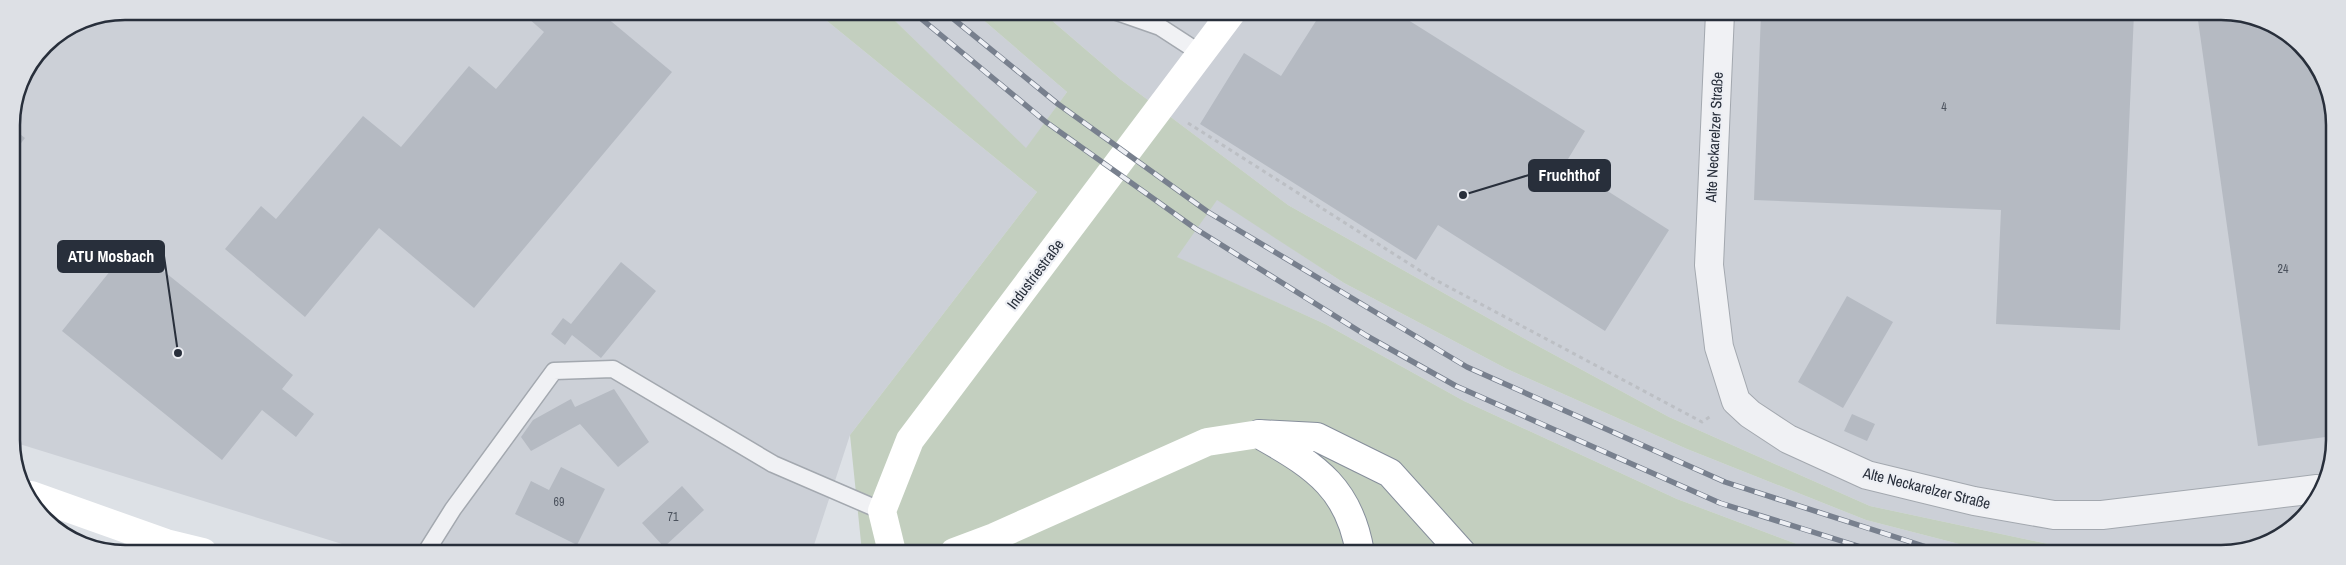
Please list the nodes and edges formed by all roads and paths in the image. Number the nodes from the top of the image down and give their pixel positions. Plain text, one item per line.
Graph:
1 (1140, 20) edge
2 (1226, 20) edge
3 (1720, 20) edge
4 (1200, 53) junction
5 (1162, 106) junction
6 (1702, 422) dead end
7 (1259, 434) junction
8 (2313, 489) edge
9 (38, 497) edge
10 (882, 511) junction
11 (174, 545) edge
12 (430, 545) edge
13 (890, 545) edge
14 (973, 545) edge
15 (1359, 545) edge
16 (1455, 545) edge

1 - 4 lane
2 - 4 main road, Industriestraße
3 - 8 street, Alte Neckarelzer Straße
4 - 5 main road, Industriestraße
5 - 6 path
5 - 10 main road, Industriestraße
7 - 14 main road
7 - 15 main road
7 - 16 main road
9 - 11 main road
10 - 12 lane
10 - 13 main road

